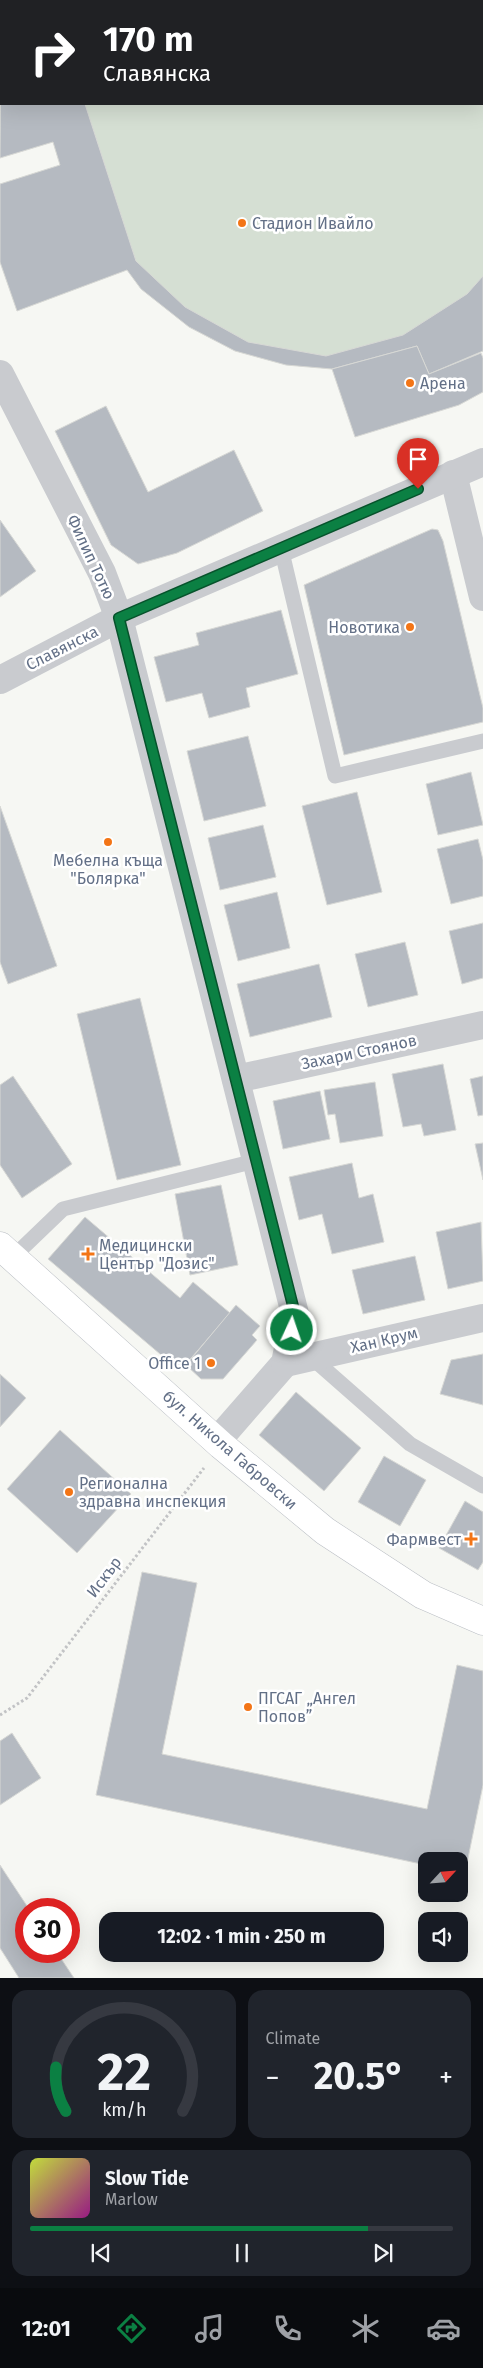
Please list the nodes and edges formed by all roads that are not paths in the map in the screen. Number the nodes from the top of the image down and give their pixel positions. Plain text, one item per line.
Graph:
1 (2, 381) edge
2 (483, 462) edge
3 (453, 474) junction
4 (281, 548) junction
5 (483, 597) edge
6 (119, 618) junction
7 (0, 680) edge
8 (483, 742) edge
9 (483, 1025) edge
10 (236, 1079) junction
11 (255, 1161) junction
12 (6, 1251) edge
13 (483, 1318) edge
14 (298, 1360) junction
15 (219, 1443) junction
16 (483, 1486) edge
17 (483, 1621) edge

1 - 6 street, Филип Тотю
2 - 3 street, Славянска
3 - 4 street, Славянска
3 - 5 street
4 - 6 street, Славянска
4 - 8 lane
6 - 7 street, Славянска
6 - 10 street, Филип Тотю
9 - 10 street, Захари Стоянов
10 - 11 street, Филип Тотю
11 - 12 lane
11 - 14 street, Филип Тотю
12 - 15 street, бул. Никола Габровски
13 - 14 street, Хан Крум
14 - 15 street
14 - 16 lane
15 - 17 street, бул. Никола Габровски

